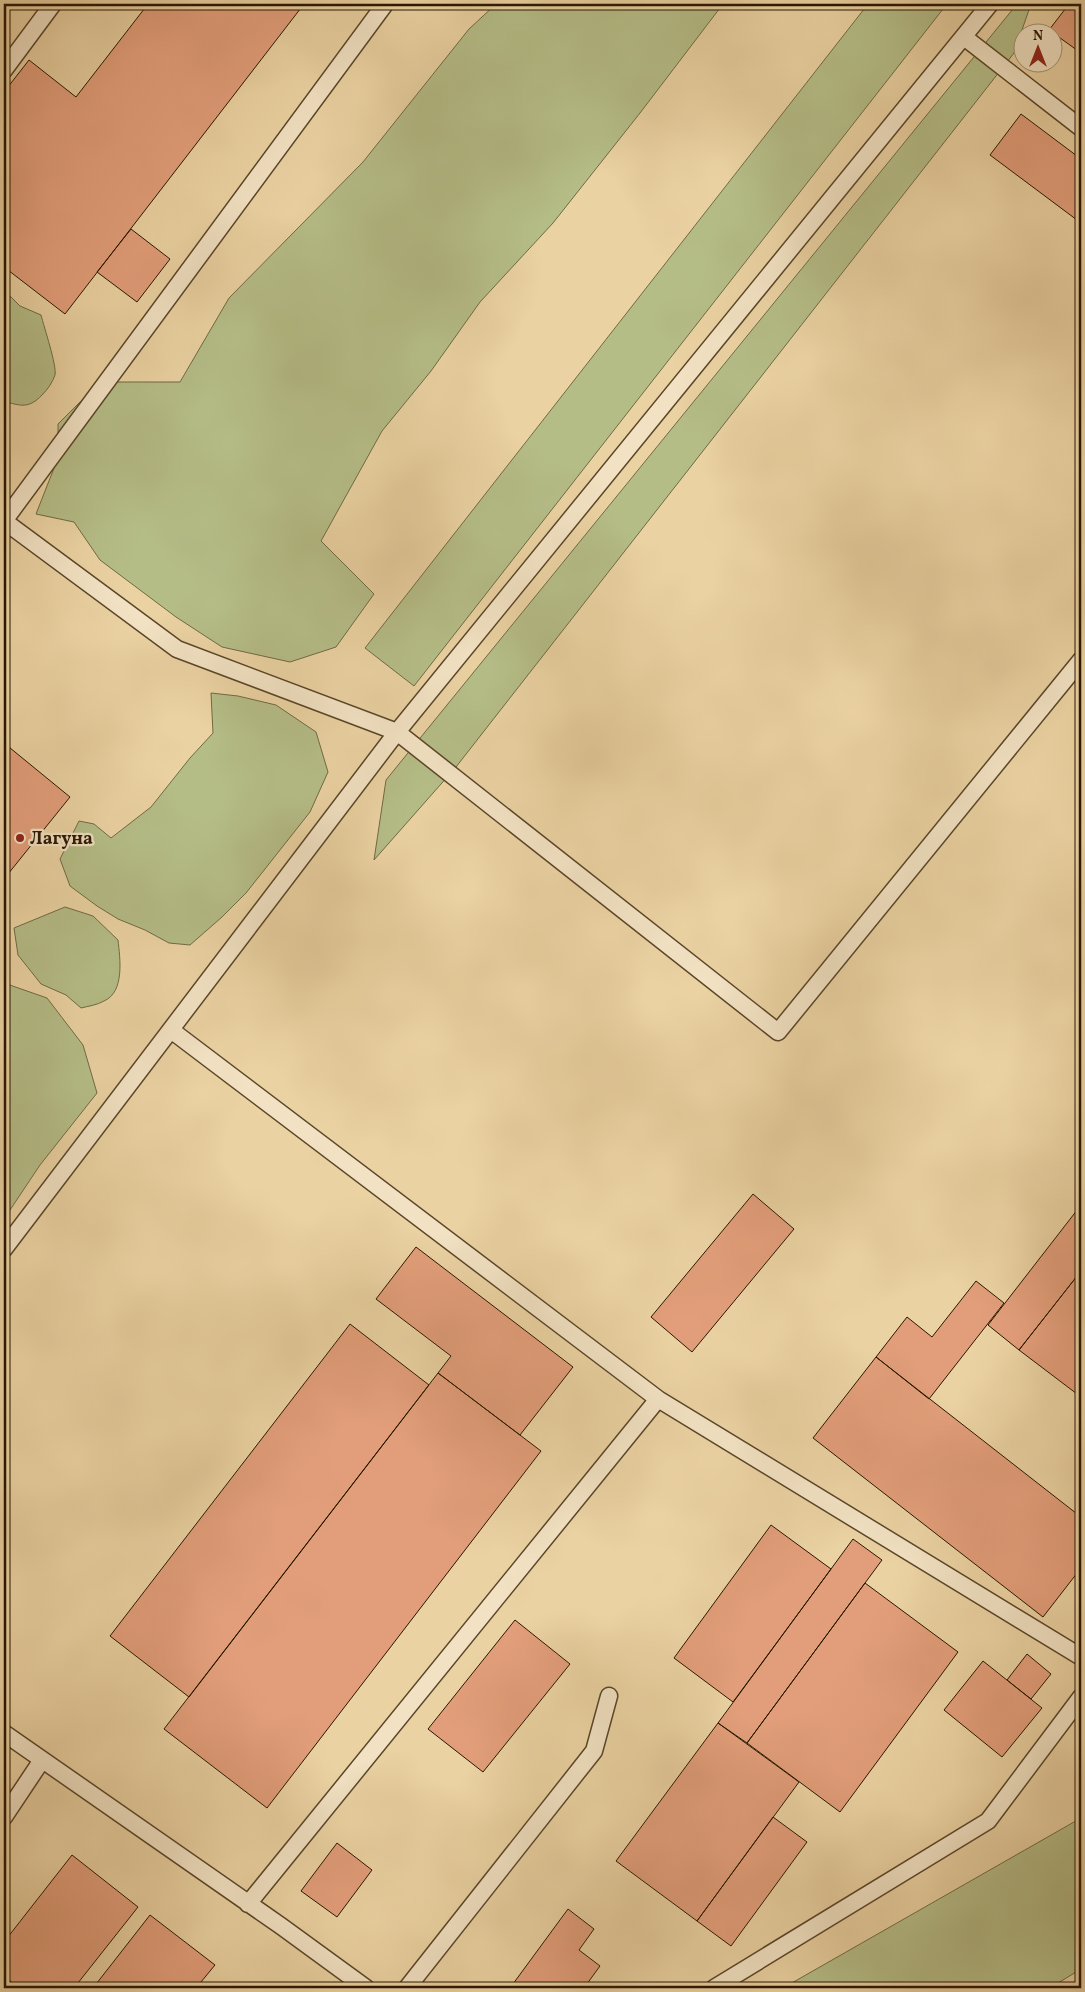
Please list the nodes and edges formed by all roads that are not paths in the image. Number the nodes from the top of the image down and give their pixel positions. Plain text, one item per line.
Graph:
1 (53, 4) edge
2 (385, 4) edge
3 (990, 4) edge
4 (964, 36) junction
5 (4, 70) edge
6 (1081, 128) edge
7 (4, 521) edge
8 (1081, 660) edge
9 (397, 732) junction
10 (171, 1030) junction
11 (4, 1249) edge
12 (658, 1399) junction
13 (1081, 1657) edge
14 (609, 1696) dead end
15 (1081, 1697) edge
16 (4, 1733) edge
17 (42, 1760) junction
18 (4, 1817) edge
19 (248, 1904) junction
20 (366, 1988) edge
21 (407, 1988) edge
22 (714, 1988) edge

1 - 5 lane
2 - 7 lane
3 - 4 lane
4 - 6 lane
4 - 9 lane
7 - 9 lane
8 - 9 lane
9 - 10 lane
10 - 11 lane
10 - 12 lane
12 - 13 lane
12 - 19 lane
14 - 21 lane
15 - 22 lane
16 - 17 lane
17 - 18 lane
17 - 19 lane
19 - 20 lane

